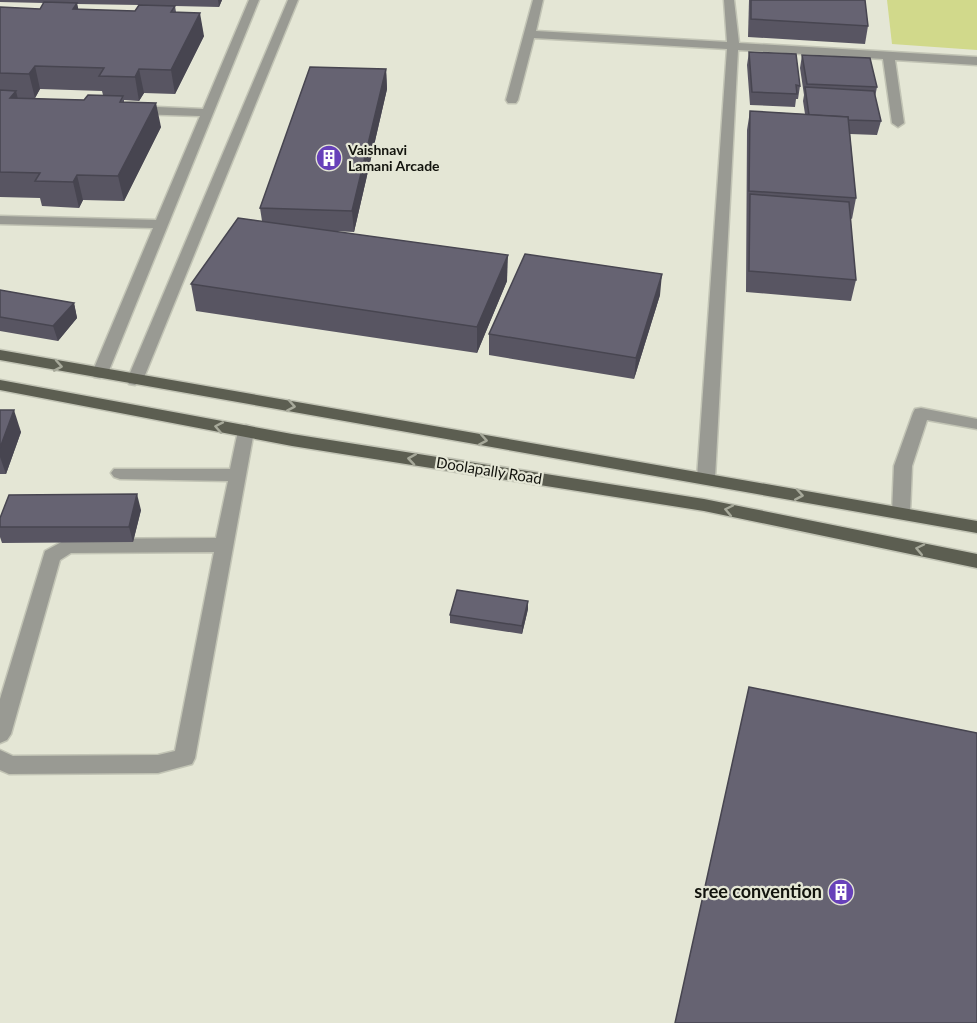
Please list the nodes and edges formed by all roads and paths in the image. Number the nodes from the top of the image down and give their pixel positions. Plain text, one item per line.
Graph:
1 (254, 0) edge
2 (293, 0) edge
3 (538, 0) edge
4 (729, 0) edge
5 (529, 34) junction
6 (733, 45) junction
7 (888, 55) junction
8 (977, 61) edge
9 (513, 100) dead end
10 (116, 110) edge
11 (208, 113) junction
12 (898, 123) dead end
13 (0, 220) edge
14 (162, 224) junction
15 (0, 355) edge
16 (100, 374) junction
17 (135, 380) junction
18 (0, 385) edge
19 (977, 424) edge
20 (246, 431) junction
21 (120, 473) dead end
22 (238, 475) junction
23 (706, 478) junction
24 (901, 513) junction
25 (977, 527) edge
26 (224, 546) junction
27 (977, 561) edge
28 (0, 734) edge
29 (0, 759) edge

1 - 11 street
2 - 17 street
3 - 5 street
4 - 6 street
5 - 6 street
5 - 9 street
6 - 7 street
6 - 23 street
7 - 8 street
7 - 12 street
10 - 11 street
11 - 14 street
13 - 14 street
14 - 16 street
15 -> 16 main road, Doolapally Road
16 - 17 main road, Doolapally Road
17 -> 23 main road, Doolapally Road
20 -> 18 main road, Doolapally Road
19 - 24 street
20 - 22 street
27 -> 20 main road, Doolapally Road
21 - 22 street
22 - 26 street
23 -> 24 main road, Doolapally Road
24 - 25 main road, Doolapally Road
26 - 28 street
26 - 29 street

